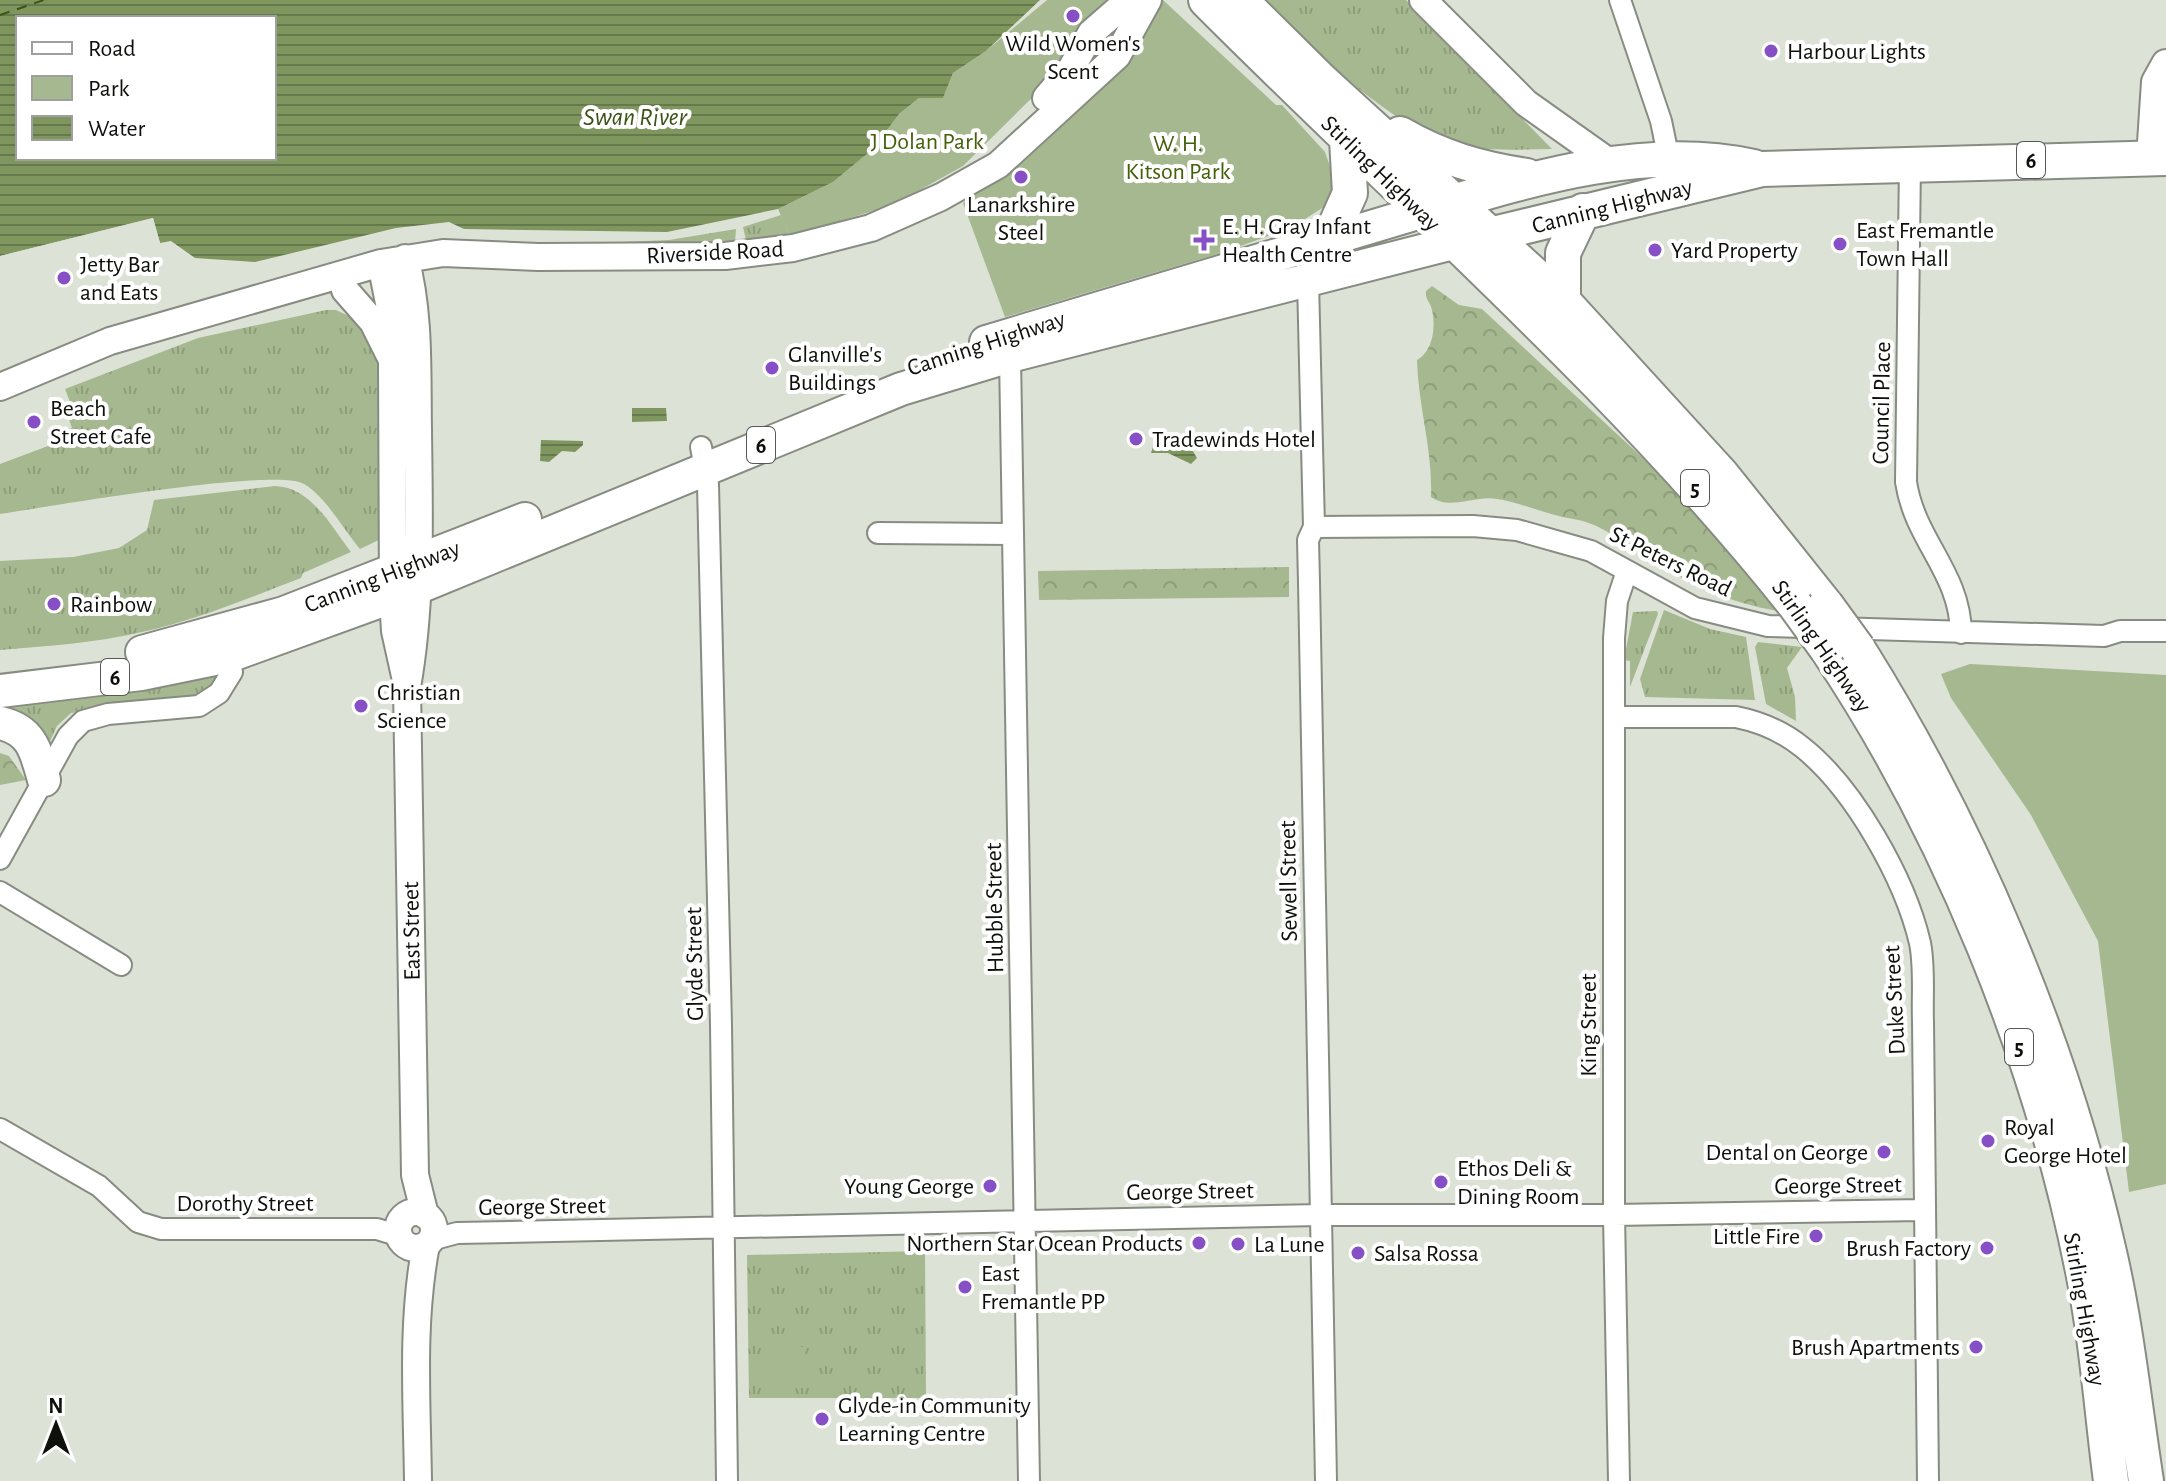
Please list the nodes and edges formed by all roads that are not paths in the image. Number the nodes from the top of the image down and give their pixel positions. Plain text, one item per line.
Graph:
1 (1129, 0) edge
2 (1148, 0) edge
3 (1206, 0) edge
4 (1240, 0) edge
5 (1423, 0) edge
6 (1620, 0) edge
7 (2166, 64) edge
8 (1291, 67) junction
9 (1355, 129) junction
10 (2158, 158) edge
11 (1669, 160) junction
12 (1910, 162) junction
13 (1612, 164) junction
14 (1762, 169) junction
15 (973, 177) junction
16 (1536, 177) junction
17 (1456, 201) junction
18 (1583, 211) junction
19 (1421, 212) junction
20 (1492, 234) junction
21 (1329, 240) junction
22 (1453, 243) junction
23 (396, 269) junction
24 (1308, 281) junction
25 (345, 290) junction
26 (1563, 301) junction
27 (226, 310) junction
28 (1006, 346) junction
29 (392, 362) junction
30 (0, 387) edge
31 (704, 457) junction
32 (878, 533) dead end
33 (1013, 534) junction
34 (1311, 534) junction
35 (1627, 571) junction
36 (406, 580) junction
37 (1811, 605) junction
38 (2166, 631) edge
39 (1961, 633) junction
40 (2104, 636) junction
41 (2166, 643) edge
42 (226, 644) junction
43 (1842, 649) junction
44 (0, 669) edge
45 (0, 691) edge
46 (1615, 717) junction
47 (0, 723) edge
48 (44, 780) junction
49 (0, 859) edge
50 (0, 892) edge
51 (121, 965) dead end
52 (0, 1129) edge
53 (1923, 1210) junction
54 (1320, 1215) junction
55 (1614, 1215) junction
56 (1025, 1220) junction
57 (411, 1229) junction
58 (723, 1229) junction
59 (418, 1481) edge
60 (727, 1481) edge
61 (1029, 1481) edge
62 (1326, 1481) edge
63 (1619, 1481) edge
64 (1928, 1481) edge
65 (2111, 1481) edge
66 (2146, 1481) edge

1 - 15 street, Riverside Road
2 - 15 street, Riverside Road
3 - 8 highway, Stirling Highway / 5
4 - 8 highway, Stirling Highway / 5
5 - 13 street
6 - 11 street
7 - 10 main road
8 - 9 highway, Stirling Highway / 5
9 - 16 highway
9 - 17 highway, Stirling Highway / 5
9 - 19 highway, Stirling Highway / 5
9 - 21 highway
10 - 12 highway, Canning Highway / 6
11 - 13 highway, Canning Highway / 6
11 - 14 highway, Canning Highway / 6
12 - 14 highway, Canning Highway / 6
12 - 39 street, Council Place
13 - 16 highway, Canning Highway / 6
14 - 18 highway, Canning Highway / 6
15 - 23 street, Riverside Road
16 - 17 highway, Canning Highway / 6
17 - 19 highway, Canning Highway / 6
17 - 20 highway, Stirling Highway / 5
18 - 20 highway, Canning Highway / 6
18 - 26 highway
19 - 21 main road, Canning Highway / 6
19 - 22 highway, Stirling Highway / 5
20 - 22 highway, Canning Highway / 6
20 - 26 highway, Stirling Highway / 5
21 - 28 main road, Canning Highway / 6
22 - 24 main road, Canning Highway / 6
22 - 37 highway, Stirling Highway / 5
23 - 25 street, Riverside Road
23 - 27 street, Riverside Road
23 - 29 street, East Street
23 - 36 street, East Street
24 - 28 main road, Canning Highway / 6
24 - 34 street, Sewell Street
25 - 27 street, Riverside Road
25 - 29 street
26 - 37 highway, Stirling Highway / 5
27 - 30 street, Riverside Road
28 - 31 main road, Canning Highway / 6
28 - 33 street, Hubble Street
29 - 36 street, East Street
31 - 36 main road, Canning Highway / 6
31 - 58 street, Glyde Street
32 - 33 street
33 - 56 street, Hubble Street
34 - 35 street, St Peters Road
34 - 54 street, Sewell Street
35 - 39 street, St Peters Road
35 - 46 street, King Street
36 - 42 main road, Canning Highway / 6
36 - 57 street, East Street
37 - 43 highway, Stirling Highway / 5, bridge
38 - 40 street, St Peters Road
39 - 40 street, St Peters Road
40 - 41 street, St Peters Road
42 - 44 main road, Canning Highway / 6
42 - 45 main road, Canning Highway / 6
42 - 48 street
43 - 65 highway, Stirling Highway / 5
43 - 66 highway, Stirling Highway / 5
46 - 53 street, Duke Street
46 - 55 street, King Street
47 - 48 main road
48 - 49 street
50 - 51 street
52 - 57 street, Dorothy Street
53 - 55 street, George Street
53 - 64 street, Duke Street
54 - 55 street, George Street
54 - 56 street, George Street
54 - 62 street, Sewell Street
55 - 63 street, King Street
56 - 58 street, George Street
56 - 61 street, Hubble Street
57 - 58 street, George Street
57 - 59 street, East Street
58 - 60 street, Glyde Street

